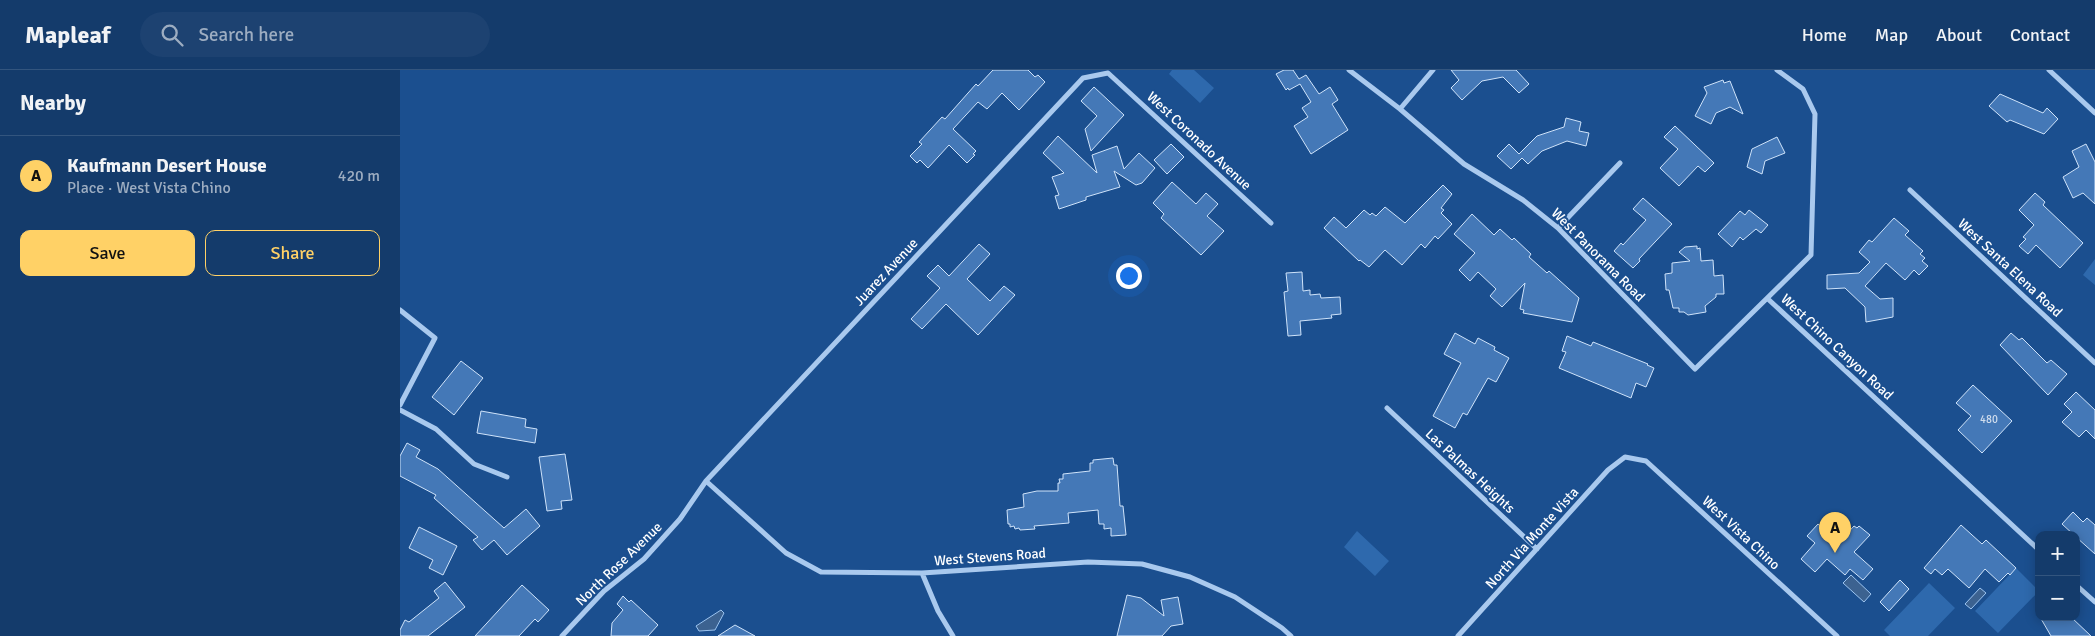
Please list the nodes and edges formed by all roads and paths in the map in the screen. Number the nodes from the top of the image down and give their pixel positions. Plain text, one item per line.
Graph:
1 (1349, 70) edge
2 (1433, 70) edge
3 (1777, 70) edge
4 (2049, 70) edge
5 (1083, 78) joint
6 (1400, 109) junction
7 (2095, 113) edge
8 (1620, 163) dead end
9 (1910, 190) dead end
10 (1271, 223) dead end
11 (1558, 228) junction
12 (1768, 299) junction
13 (400, 310) edge
14 (2095, 363) edge
15 (400, 405) edge
16 (1387, 408) dead end
17 (400, 410) edge
18 (1625, 457) joint
19 (507, 477) dead end
20 (706, 481) junction
21 (2035, 546) edge
22 (1537, 549) junction
23 (922, 573) junction
24 (2080, 589) edge
25 (2095, 602) edge
26 (562, 636) edge
27 (953, 636) edge
28 (1291, 636) edge
29 (1458, 636) edge
30 (1837, 636) edge

1 - 6 street, West Panorama Road
2 - 6 street
3 - 12 street, West Chino Canyon Road
4 - 7 street
5 - 10 street, West Coronado Avenue
5 - 20 street, Juarez Avenue
6 - 11 street, West Panorama Road
8 - 11 street
9 - 14 street, West Santa Elena Road
11 - 12 street, West Panorama Road
12 - 21 street, West Chino Canyon Road
13 - 15 street
16 - 22 street, Las Palmas Heights
17 - 19 street
18 - 22 street, North Via Monte Vista
18 - 30 street, West Vista Chino
20 - 23 street, West Stevens Road
20 - 26 street, North Rose Avenue
22 - 29 street, North Via Monte Vista
23 - 27 street
23 - 28 street, West Stevens Road
24 - 25 street

